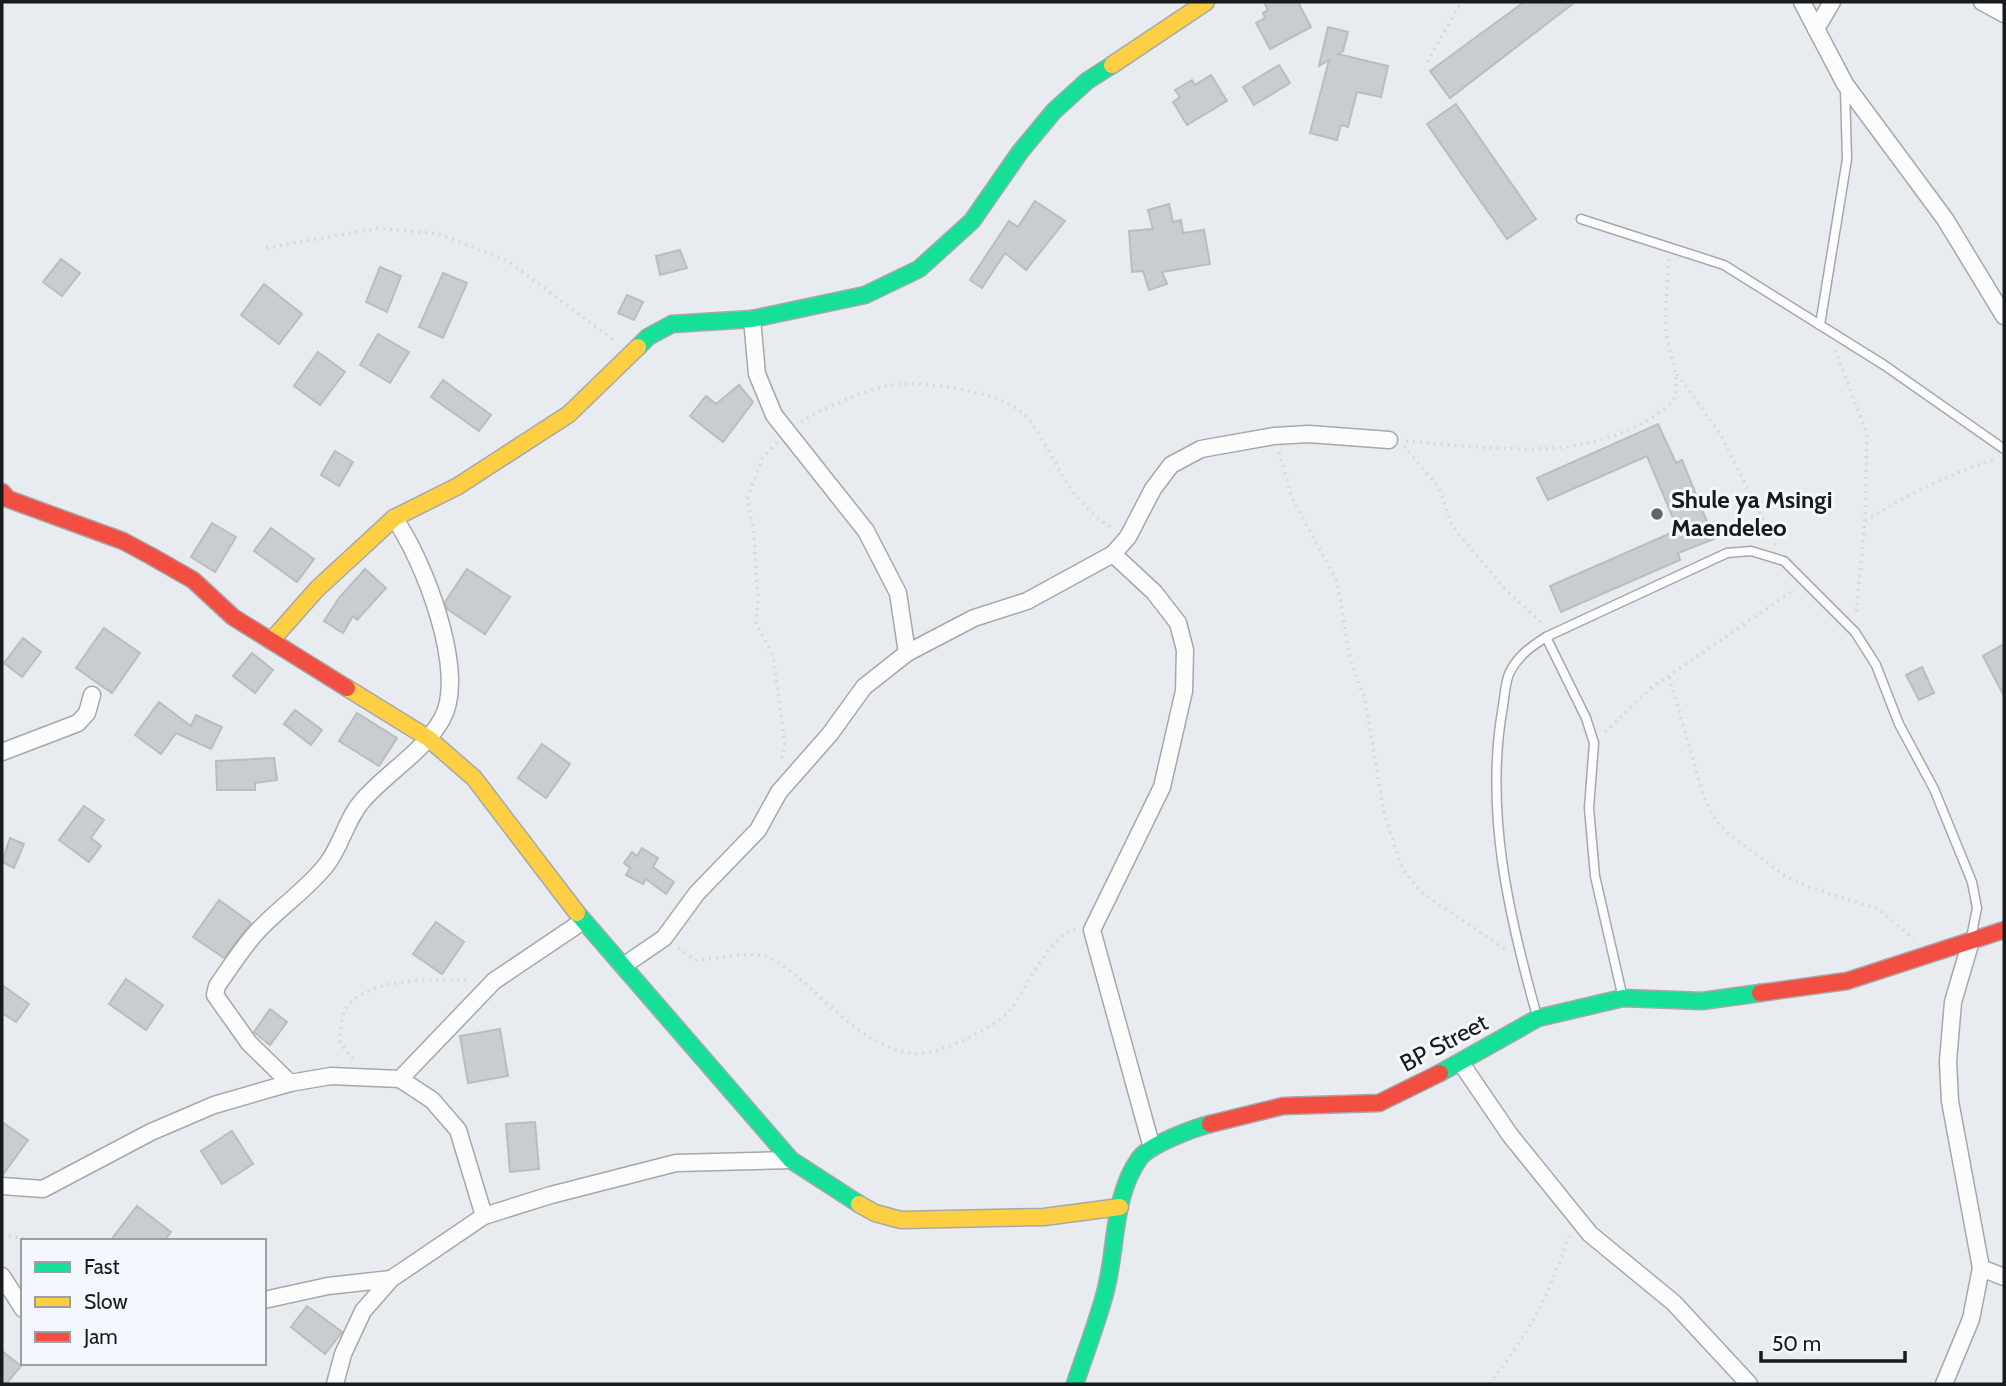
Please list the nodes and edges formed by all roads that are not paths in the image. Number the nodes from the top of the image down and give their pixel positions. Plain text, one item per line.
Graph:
1 (1206, 2) edge
2 (1802, 2) edge
3 (1832, 2) edge
4 (1982, 2) edge
5 (2004, 13) edge
6 (1816, 29) junction
7 (1844, 84) junction
8 (1581, 219) dead end
9 (2004, 316) edge
10 (752, 319) junction
11 (1820, 325) junction
12 (1389, 440) dead end
13 (2004, 449) edge
14 (4, 496) edge
15 (394, 519) junction
16 (1113, 554) junction
17 (1549, 636) junction
18 (271, 641) junction
19 (907, 653) junction
20 (92, 695) dead end
21 (428, 738) junction
22 (2, 752) edge
23 (583, 921) junction
24 (2004, 930) edge
25 (1971, 941) junction
26 (623, 966) junction
27 (1623, 998) junction
28 (1538, 1018) junction
29 (1461, 1063) junction
30 (400, 1079) junction
31 (290, 1083) junction
32 (1152, 1147) junction
33 (791, 1160) junction
34 (2, 1186) edge
35 (1120, 1207) junction
36 (484, 1216) junction
37 (1981, 1268) junction
38 (2, 1276) edge
39 (2004, 1277) edge
40 (391, 1279) junction
41 (266, 1300) edge
42 (21, 1306) edge
43 (335, 1384) edge
44 (1075, 1384) edge
45 (1749, 1384) edge
46 (1944, 1384) edge

1 - 10 street
2 - 6 street
3 - 6 street
4 - 5 street
6 - 7 street
7 - 9 street
7 - 11 lane
8 - 11 lane
10 - 15 street
10 - 19 street
11 - 13 lane
12 - 16 street
14 - 18 street
15 - 18 street
15 - 21 street
16 - 19 street
16 - 32 street
17 - 25 lane
17 - 27 lane
17 - 28 lane
18 - 21 street
19 - 26 street
20 - 22 street
21 - 23 street
21 - 31 street
23 - 26 street
23 - 30 street
24 - 25 street, BP Street
25 - 27 street, BP Street
25 - 37 street
26 - 33 street
27 - 28 street, BP Street
28 - 29 street, BP Street
29 - 32 street, BP Street
29 - 45 street
30 - 31 street
30 - 36 street
31 - 34 street
32 - 35 street, BP Street
33 - 35 street
33 - 36 street
35 - 44 street, BP Street
36 - 40 street
37 - 39 street
37 - 46 street
38 - 42 street
40 - 41 street
40 - 43 street

